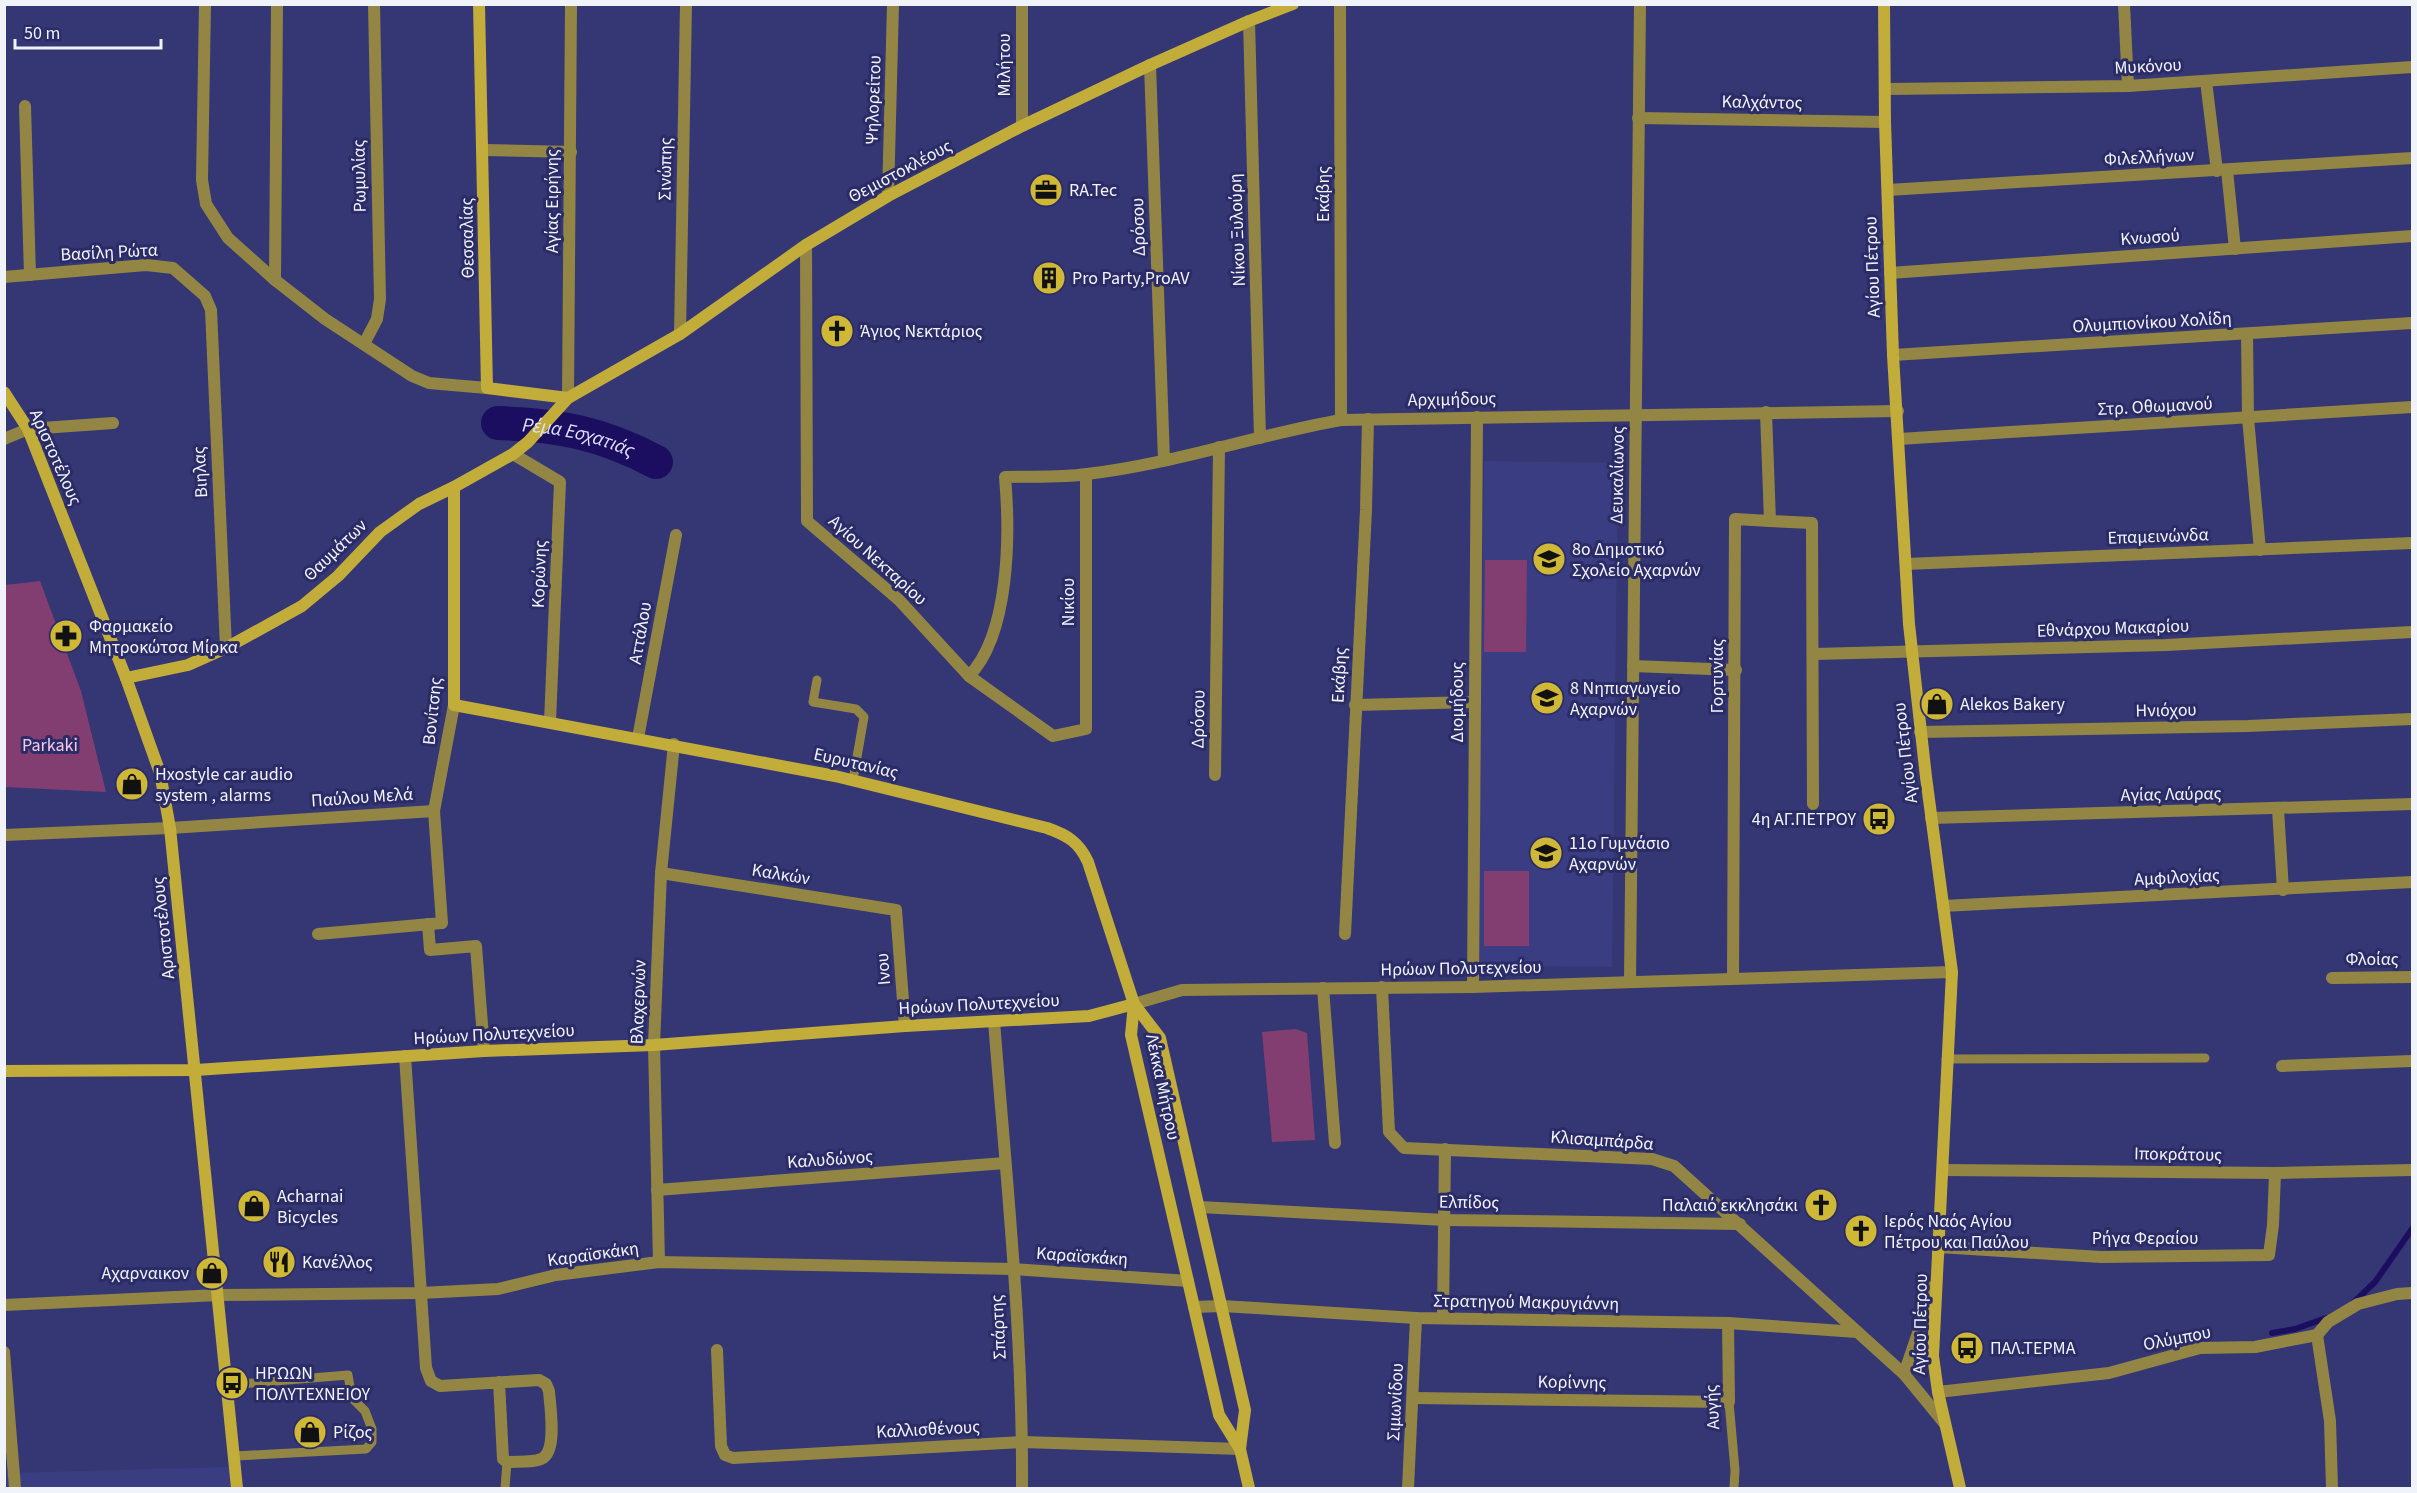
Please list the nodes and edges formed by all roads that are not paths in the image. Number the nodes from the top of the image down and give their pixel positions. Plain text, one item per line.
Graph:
1 (205, 4) edge
2 (277, 4) edge
3 (374, 4) edge
4 (479, 4) edge
5 (572, 4) edge
6 (686, 4) edge
7 (893, 4) edge
8 (1022, 4) edge
9 (1293, 4) edge
10 (1341, 4) edge
11 (1640, 4) edge
12 (1884, 4) edge
13 (1892, 4) edge
14 (2124, 4) edge
15 (1249, 21) junction
16 (1885, 46) junction
17 (1150, 65) junction
18 (2412, 68) edge
19 (2206, 81) junction
20 (2128, 86) junction
21 (1886, 89) junction
22 (25, 106) dead end
23 (1638, 118) junction
24 (1885, 122) junction
25 (1022, 126) junction
26 (484, 150) junction
27 (571, 152) junction
28 (2412, 158) edge
29 (2222, 170) junction
30 (1888, 190) junction
31 (888, 196) junction
32 (2412, 236) edge
33 (806, 245) junction
34 (2235, 249) junction
35 (1890, 273) junction
36 (30, 274) junction
37 (4, 276) edge
38 (275, 280) junction
39 (205, 296) joint
40 (2412, 323) edge
41 (680, 334) junction
42 (2247, 334) junction
43 (364, 344) junction
44 (1893, 355) junction
45 (487, 388) junction
46 (4, 393) edge
47 (568, 398) junction
48 (2412, 407) edge
49 (1898, 411) junction
50 (1766, 412) junction
51 (1635, 414) junction
52 (551, 416) joint
53 (1477, 417) junction
54 (2248, 418) junction
55 (1368, 419) junction
56 (1341, 420) junction
57 (113, 423) dead end
58 (28, 429) junction
59 (1260, 438) junction
60 (4, 439) edge
61 (1899, 439) junction
62 (1219, 447) junction
63 (513, 454) junction
64 (1164, 460) junction
65 (1086, 474) junction
66 (454, 487) junction
67 (1770, 521) junction
68 (676, 535) dead end
69 (2412, 543) edge
70 (2260, 550) junction
71 (1906, 564) junction
72 (2412, 632) edge
73 (226, 648) junction
74 (1912, 652) junction
75 (1814, 654) junction
76 (1633, 666) junction
77 (1736, 670) junction
78 (969, 676) junction
79 (126, 678) junction
80 (817, 680) dead end
81 (1475, 702) junction
82 (454, 705) junction
83 (1355, 705) junction
84 (2412, 719) edge
85 (550, 722) junction
86 (1086, 729) joint
87 (1920, 732) junction
88 (639, 738) junction
89 (674, 744) junction
90 (1215, 775) dead end
91 (853, 780) junction
92 (1813, 804) dead end
93 (2412, 804) edge
94 (2278, 809) junction
95 (434, 811) junction
96 (1931, 818) junction
97 (170, 828) junction
98 (4, 835) edge
99 (660, 873) junction
100 (2412, 882) edge
101 (2283, 890) junction
102 (1943, 906) junction
103 (896, 910) joint
104 (428, 924) junction
105 (318, 934) dead end
106 (1345, 934) dead end
107 (1952, 972) junction
108 (2412, 977) edge
109 (1733, 978) junction
110 (2332, 978) dead end
111 (1630, 982) junction
112 (1382, 987) junction
113 (1473, 987) junction
114 (1323, 988) junction
115 (1134, 1004) junction
116 (994, 1021) junction
117 (905, 1026) junction
118 (654, 1045) junction
119 (484, 1051) junction
120 (405, 1056) junction
121 (2205, 1058) dead end
122 (1946, 1059) junction
123 (2412, 1061) edge
124 (2282, 1066) dead end
125 (196, 1070) junction
126 (4, 1071) edge
127 (1335, 1143) dead end
128 (1445, 1149) junction
129 (1005, 1163) junction
130 (1943, 1170) junction
131 (2412, 1170) edge
132 (2275, 1173) junction
133 (657, 1190) junction
134 (1198, 1207) junction
135 (1445, 1221) junction
136 (1740, 1224) junction
137 (1939, 1247) junction
138 (659, 1262) junction
139 (1013, 1269) junction
140 (1188, 1281) junction
141 (421, 1293) junction
142 (2412, 1293) edge
143 (219, 1295) junction
144 (4, 1305) edge
145 (1194, 1306) junction
146 (1222, 1306) junction
147 (1416, 1318) junction
148 (1443, 1318) junction
149 (1728, 1323) junction
150 (1857, 1332) junction
151 (2317, 1335) junction
152 (717, 1350) dead end
153 (4, 1352) edge
154 (1904, 1374) junction
155 (499, 1383) junction
156 (228, 1385) junction
157 (1938, 1392) junction
158 (1414, 1398) junction
159 (1729, 1402) junction
160 (1023, 1442) junction
161 (1951, 1447) junction
162 (1240, 1449) junction
163 (234, 1456) junction
164 (507, 1462) junction
165 (15, 1488) edge
166 (237, 1488) edge
167 (505, 1488) edge
168 (1022, 1488) edge
169 (1249, 1488) edge
170 (1408, 1488) edge
171 (1734, 1488) edge
172 (1960, 1488) edge
173 (2332, 1488) edge

1 - 38 street
2 - 38 street
3 - 43 street, Ρωμυλίας
4 - 26 street, Θεσσαλίας
5 - 27 street, Αγίας Ειρήνης
6 - 41 street, Σινώπης
7 - 31 street, Ψηλορείτου
8 - 25 street, Μιλήτου
9 - 15 street, Θεμιστοκλέους
10 - 56 street, Εκάβης
11 - 23 street, Δευκαλίωνος
12 - 16 street, Αγίου Πέτρου
13 - 16 street, Αγίου Πέτρου
14 - 20 street
15 - 17 street, Θεμιστοκλέους
15 - 59 street, Νίκου Ξυλούρη
16 - 21 street, Αγίου Πέτρου
17 - 25 street, Θεμιστοκλέους
17 - 64 street, Δρόσου
18 - 19 street, Μυκόνου
19 - 20 street, Μυκόνου
19 - 29 street
20 - 21 street, Μυκόνου
21 - 24 street, Αγίου Πέτρου
22 - 36 street
23 - 24 street, Καλχάντος
23 - 51 street, Δευκαλίωνος
24 - 30 street, Αγίου Πέτρου
25 - 31 street, Θεμιστοκλέους
26 - 27 street
26 - 45 street, Θεσσαλίας
27 - 47 street, Αγίας Ειρήνης
28 - 29 street, Φιλελλήνων
29 - 30 street, Φιλελλήνων
29 - 34 street
30 - 35 street, Αγίου Πέτρου
31 - 33 street, Θεμιστοκλέους
32 - 34 street, Κνωσού
33 - 41 street, Θεμιστοκλέους
33 - 78 street, Αγίου Νεκταρίου
34 - 35 street, Κνωσού
35 - 44 street, Αγίου Πέτρου
36 - 37 street, Βασίλη Ρώτα
36 - 39 street, Βασίλη Ρώτα
38 - 43 street
39 - 73 street, Βιηλας
40 - 42 street, Ολυμπιονίκου Χολίδη
41 - 47 street, Θεμιστοκλέους
42 - 44 street, Ολυμπιονίκου Χολίδη
42 - 54 street
43 - 45 street
44 - 49 street, Αγίου Πέτρου
45 - 47 street
46 - 58 street, Αριστοτέλους
47 - 52 street, Θεμιστοκλέους
48 - 54 street, Στρ. Οθωμανού
49 - 50 street, Αρχιμήδους
49 - 61 street, Αγίου Πέτρου
50 - 51 street, Αρχιμήδους
50 - 67 street
51 - 53 street, Αρχιμήδους
51 - 76 street, Δευκαλίωνος
52 - 63 street, Θαυμάτων
53 - 55 street, Αρχιμήδους
53 - 81 street, Διομήδους
54 - 61 street, Στρ. Οθωμανού
54 - 70 street
55 - 56 street, Αρχιμήδους
55 - 83 street, Εκάβης
56 - 59 street, Αρχιμήδους
57 - 58 street
58 - 60 street
58 - 79 street, Αριστοτέλους
59 - 62 street, Αρχιμήδους
61 - 71 street, Αγίου Πέτρου
62 - 64 street, Αρχιμήδους
62 - 90 street, Δρόσου
63 - 66 street, Θαυμάτων
63 - 85 street, Κορώνης
64 - 65 street, Αρχιμήδους
65 - 78 street, Αρχιμήδους
65 - 86 street, Νικίου
66 - 73 street, Θαυμάτων
66 - 82 street, Βονίτσης
67 - 75 street
67 - 77 street, Γορτυνίας
68 - 88 street, Αττάλου
69 - 70 street, Επαμεινώνδα
70 - 71 street, Επαμεινώνδα
71 - 74 street, Αγίου Πέτρου
72 - 74 street, Εθνάρχου Μακαρίου
73 - 79 street, Θαυμάτων
74 - 75 street, Εθνάρχου Μακαρίου
74 - 87 street, Αγίου Πέτρου
75 - 92 street
76 - 77 street
76 - 111 street, Δευκαλίωνος
77 - 109 street, Γορτυνίας
78 - 86 street, Αγίου Νεκταρίου
79 - 97 street, Αριστοτέλους
80 - 91 lane
81 - 83 street
81 - 113 street, Διομήδους
82 - 85 street, Ευρυτανίας
82 - 95 street, Βονίτσης
83 - 106 street, Εκάβης
84 - 87 street, Ηνιόχου
85 - 88 street, Ευρυτανίας
87 - 96 street, Αγίου Πέτρου
88 - 89 street, Ευρυτανίας
89 - 91 street, Ευρυτανίας
89 - 99 street, Βλαχερνών
91 - 115 street, Ευρυτανίας
93 - 94 street, Αγίας Λαύρας
94 - 96 street, Αγίας Λαύρας
94 - 101 street
95 - 97 street, Παύλου Μελά
95 - 104 street, Βονίτσης
96 - 102 street, Αγίου Πέτρου
97 - 98 street, Παύλου Μελά
97 - 125 street, Αριστοτέλους
99 - 103 street, Καλκών
99 - 118 street, Βλαχερνών
100 - 101 street, Αμφιλοχίας
101 - 102 street, Αμφιλοχίας
102 - 107 street, Αγίου Πέτρου
103 - 117 street, Ινου
104 - 105 street
104 - 119 street
107 - 109 street, Ηρώων Πολυτεχνείου
107 - 122 street, Αγίου Πέτρου
108 - 110 street, Φλοίας
109 - 111 street, Ηρώων Πολυτεχνείου
111 - 113 street, Ηρώων Πολυτεχνείου
112 - 113 street, Ηρώων Πολυτεχνείου
112 - 114 street, Ηρώων Πολυτεχνείου
112 - 128 street, Κλισαμπάρδα
114 - 115 street, Ηρώων Πολυτεχνείου
114 - 127 street
115 - 116 street, Ηρώων Πολυτεχνείου
115 - 134 street, Λέκκα Μήτρου
115 - 140 street, Λέκκα Μήτρου
116 - 117 street, Ηρώων Πολυτεχνείου
116 - 129 street, Σπάρτης
117 - 118 street, Ηρώων Πολυτεχνείου
118 - 119 street, Ηρώων Πολυτεχνείου
118 - 133 street, Βλαχερνών
119 - 120 street, Ηρώων Πολυτεχνείου
120 - 125 street, Ηρώων Πολυτεχνείου
120 - 141 street
121 - 122 lane
122 - 130 street, Αγίου Πέτρου
123 - 124 street
125 - 126 street, Ηρώων Πολυτεχνείου
125 - 143 street, Αριστοτέλους
128 - 135 street
128 - 136 street, Κλισαμπάρδα
129 - 133 street, Καλυδώνος
129 - 139 street, Σπάρτης
130 - 132 street, Ιποκράτους
130 - 137 street, Αγίου Πέτρου
131 - 132 street, Ιποκράτους
132 - 137 street, Ρήγα Φεραίου
133 - 138 street, Βλαχερνών
134 - 135 street, Ελπίδος
134 - 146 street, Λέκκα Μήτρου
135 - 136 street, Ελπίδος
135 - 148 street
136 - 150 street, Κλισαμπάρδα
137 - 154 street
137 - 157 street, Αγίου Πέτρου
138 - 139 street, Καραϊσκάκη
138 - 141 street, Καραϊσκάκη
139 - 140 street, Καραϊσκάκη
139 - 160 street, Σπάρτης
140 - 145 street, Λέκκα Μήτρου
141 - 143 street, Καραϊσκάκη
141 - 155 street
142 - 151 street
143 - 144 street, Καραϊσκάκη
143 - 156 street, Αριστοτέλους
145 - 146 street, Στρατηγού Μακρυγιάννη
145 - 162 street, Λέκκα Μήτρου
146 - 147 street, Στρατηγού Μακρυγιάννη
146 - 162 street, Λέκκα Μήτρου
147 - 148 street, Στρατηγού Μακρυγιάννη
147 - 158 street, Σιμωνίδου
148 - 149 street, Στρατηγού Μακρυγιάννη
149 - 150 street, Στρατηγού Μακρυγιάννη
149 - 159 street, Αυγής
150 - 154 street, Κλισαμπάρδα
151 - 157 street, Ολύμπου
151 - 173 street
152 - 160 street, Καλλισθένους
153 - 165 street
154 - 161 street, Κλισαμπάρδα
155 - 164 street
155 - 164 street
156 - 163 street, Αριστοτέλους
156 - 163 lane
157 - 161 street, Αγίου Πέτρου
158 - 159 street, Κορίννης
158 - 170 street, Σιμωνίδου
159 - 171 lane, Αυγής
160 - 162 street, Καλλισθένους
160 - 168 street, Σπάρτης
161 - 172 street, Αγίου Πέτρου
162 - 169 street, Λέκκα Μήτρου
163 - 166 street, Αριστοτέλους
164 - 167 lane

